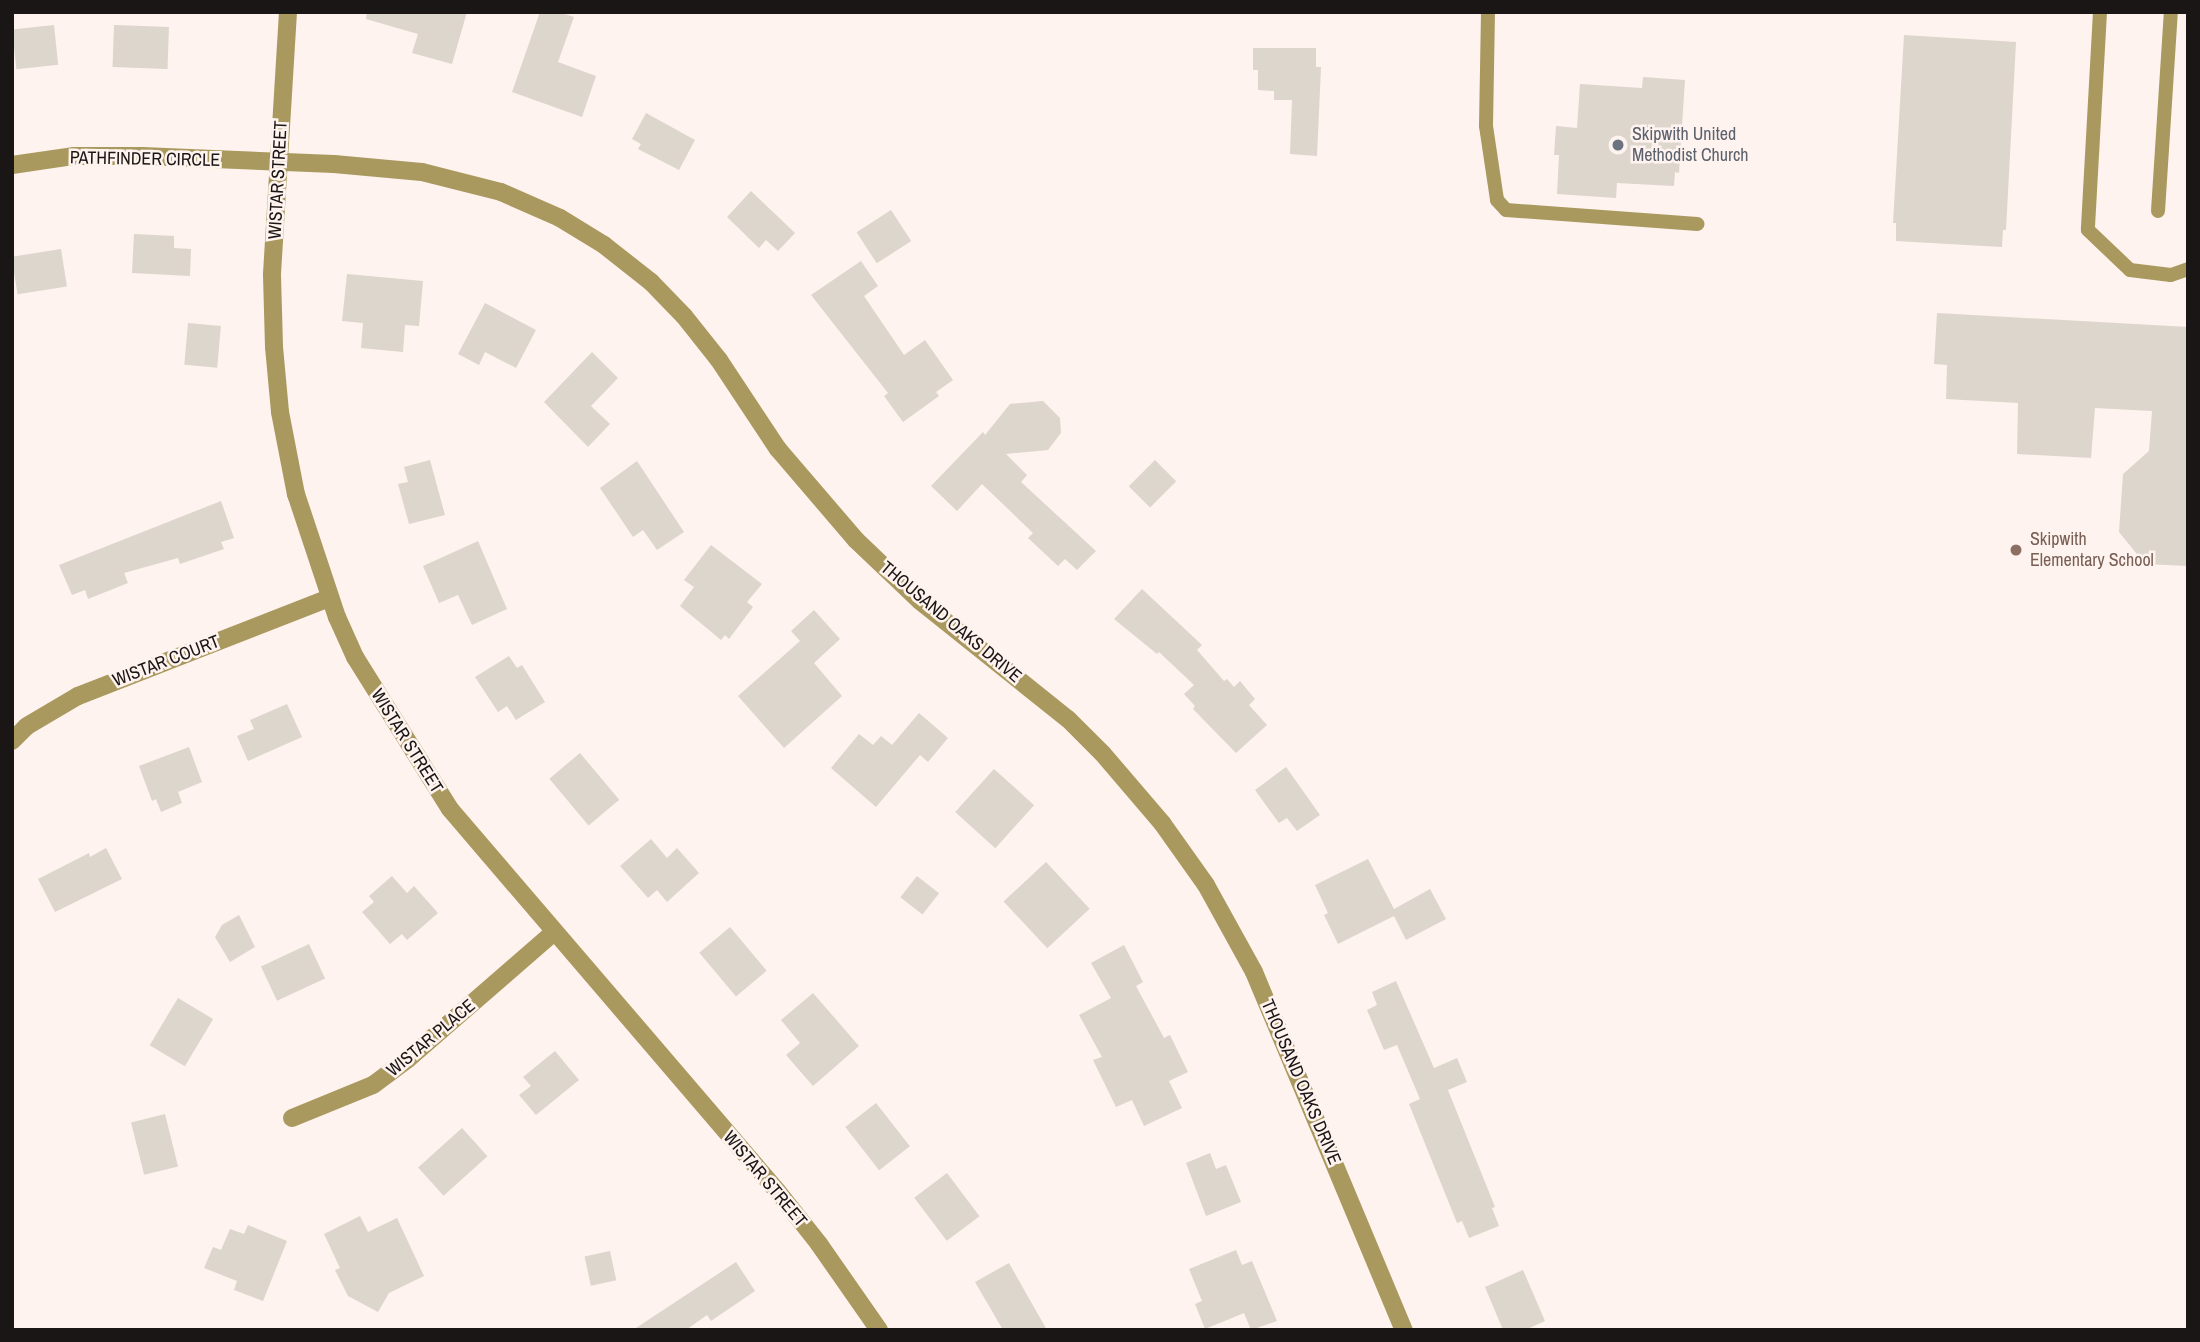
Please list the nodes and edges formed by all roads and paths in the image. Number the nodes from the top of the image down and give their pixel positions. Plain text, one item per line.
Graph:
1 (288, 12) edge
2 (1488, 12) edge
3 (2100, 12) edge
4 (2171, 12) edge
5 (279, 162) junction
6 (12, 165) edge
7 (2158, 211) dead end
8 (1697, 225) dead end
9 (2188, 270) edge
10 (330, 598) junction
11 (12, 741) edge
12 (554, 932) junction
13 (292, 1118) dead end
14 (872, 1327) edge
15 (1405, 1330) edge

1 - 5 street, WISTAR STREET
2 - 8 lane
3 - 9 lane
4 - 7 lane
5 - 6 street, PATHFINDER CIRCLE
5 - 10 street, WISTAR STREET
5 - 15 street, THOUSAND OAKS DRIVE
10 - 11 street, WISTAR COURT
10 - 12 street, WISTAR STREET
12 - 13 street, WISTAR PLACE
12 - 14 street, WISTAR STREET

